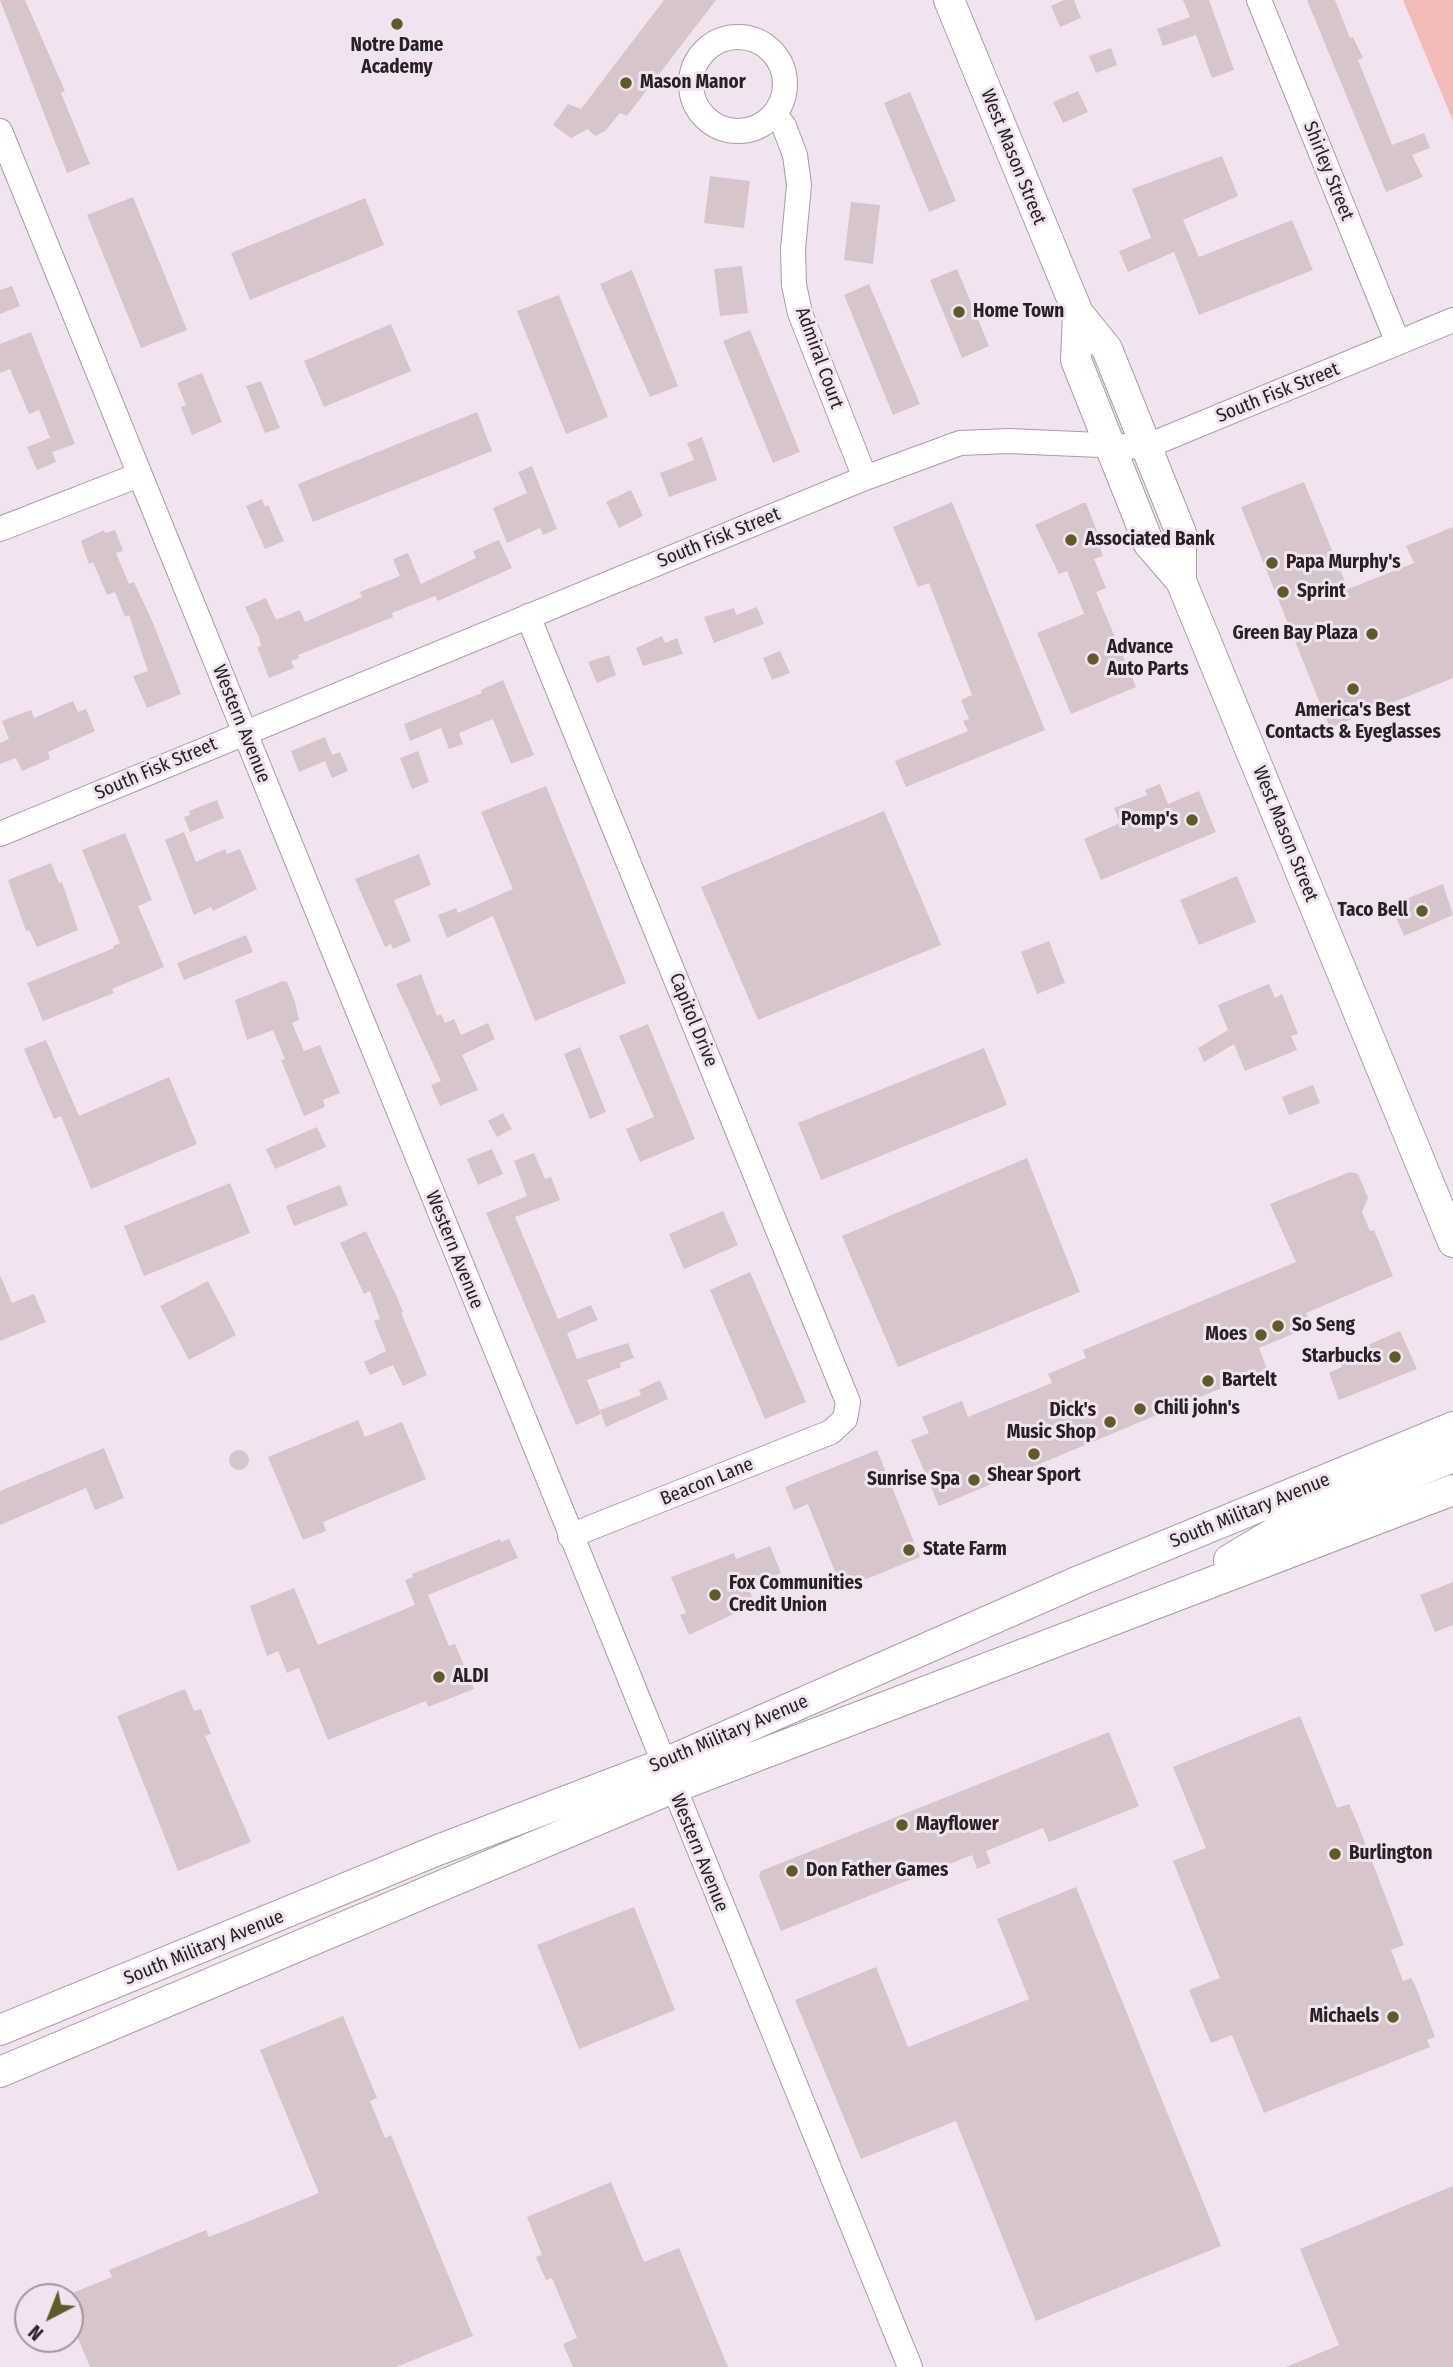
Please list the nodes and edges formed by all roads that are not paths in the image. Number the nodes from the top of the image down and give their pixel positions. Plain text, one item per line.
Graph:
1 (948, 0) edge
2 (1259, 0) edge
3 (779, 120) dead end
4 (0, 131) edge
5 (1078, 313) junction
6 (1453, 320) edge
7 (1398, 343) junction
8 (1110, 446) junction
9 (1145, 447) junction
10 (139, 475) junction
11 (865, 478) junction
12 (0, 529) edge
13 (1181, 581) junction
14 (528, 616) junction
15 (244, 733) junction
16 (0, 834) edge
17 (1453, 1242) edge
18 (842, 1424) joint
19 (1453, 1427) edge
20 (1453, 1457) edge
21 (1453, 1490) edge
22 (570, 1536) junction
23 (1159, 1602) junction
24 (668, 1776) junction
25 (0, 2030) edge
26 (0, 2072) edge
27 (910, 2367) edge

1 - 5 main road, West Mason Street
2 - 7 street, Shirley Street
3 - 11 street, Admiral Court
4 - 10 street, Western Avenue
5 - 8 main road, West Mason Street
5 - 9 main road, West Mason Street
6 - 7 street, South Fisk Street
7 - 9 street, South Fisk Street
8 - 9 street, South Fisk Street
8 - 11 street, South Fisk Street
8 - 13 main road, West Mason Street
9 - 13 main road, West Mason Street
10 - 12 street
10 - 15 street, Western Avenue
11 - 14 street, South Fisk Street
13 - 17 main road, West Mason Street
14 - 15 street, South Fisk Street
14 - 18 street, Capitol Drive
15 - 16 street, South Fisk Street
15 - 22 street, Western Avenue
18 - 22 street, Beacon Lane
19 - 24 main road, South Military Avenue
20 - 23 main road
21 - 23 main road, South Military Avenue
22 - 24 street, Western Avenue
23 - 24 main road, South Military Avenue
24 - 25 main road, South Military Avenue
24 - 26 main road, South Military Avenue
24 - 27 street, Western Avenue

